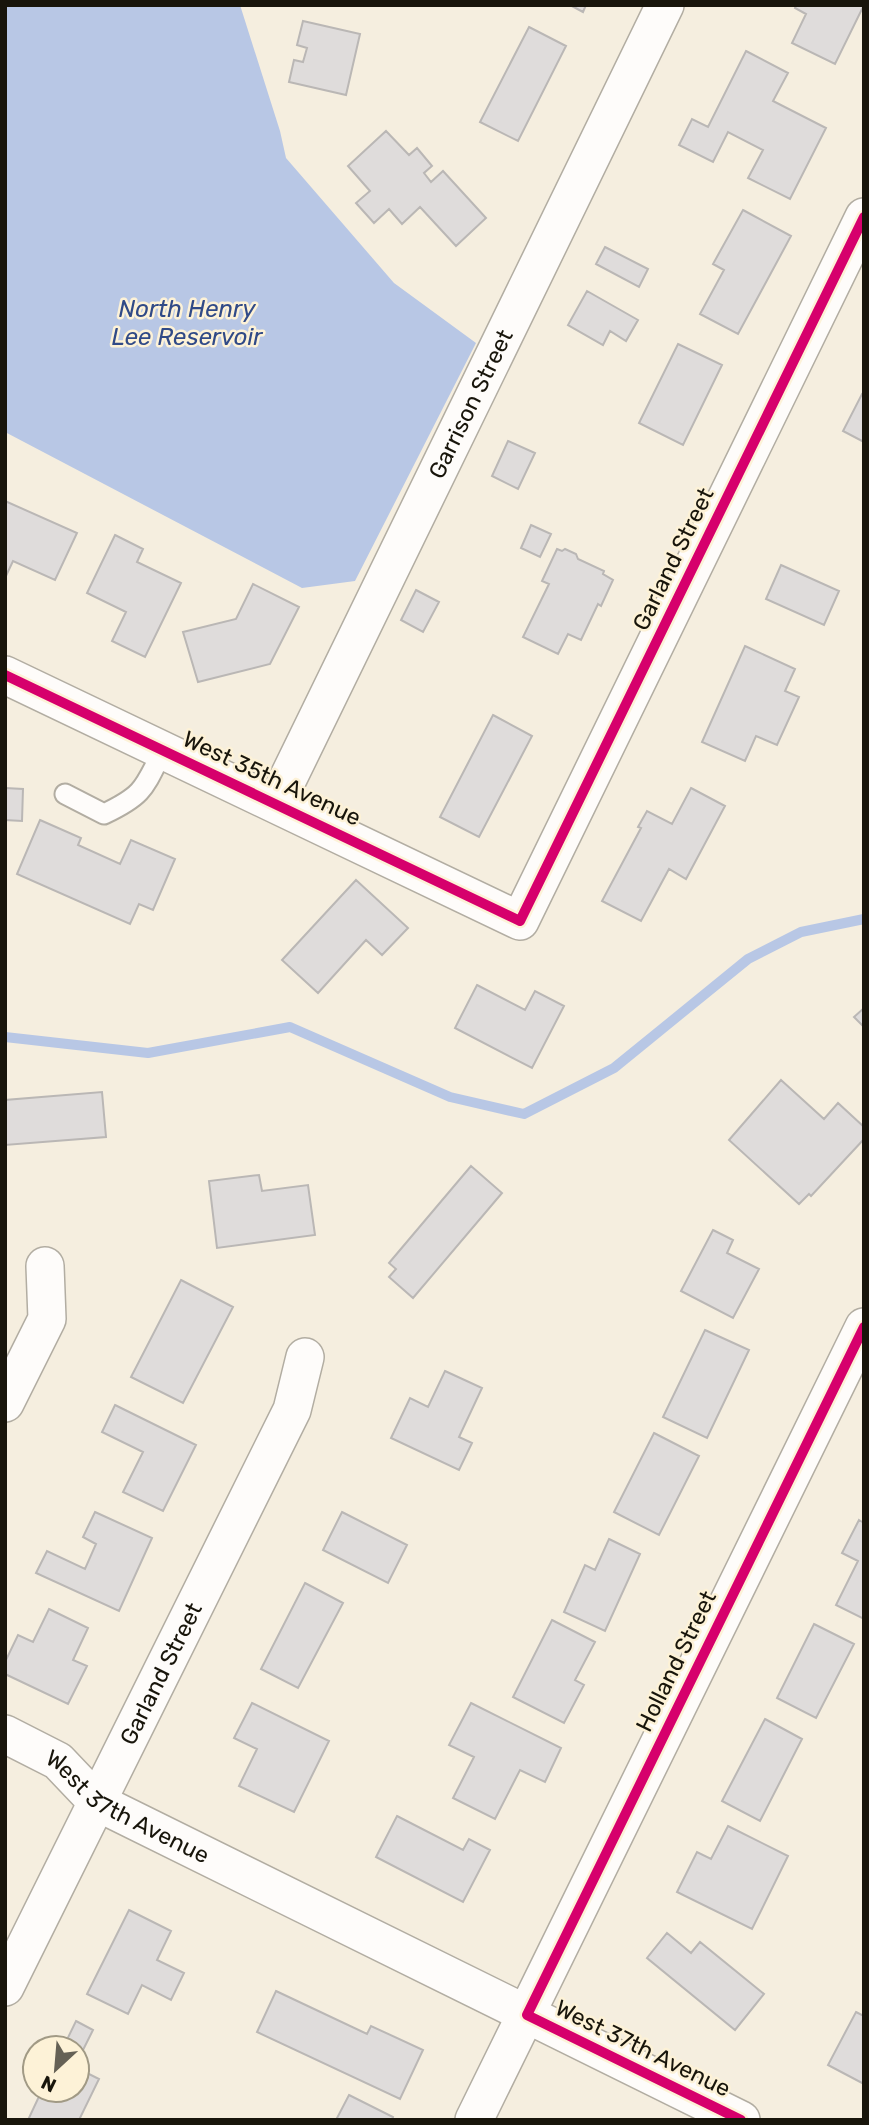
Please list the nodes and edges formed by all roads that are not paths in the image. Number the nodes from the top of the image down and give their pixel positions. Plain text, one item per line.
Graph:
1 (665, 5) edge
2 (864, 216) edge
3 (5, 675) edge
4 (163, 750) junction
5 (65, 794) dead end
6 (276, 803) junction
7 (520, 921) joint
8 (45, 1266) dead end
9 (864, 1327) edge
10 (305, 1357) dead end
11 (5, 1403) edge
12 (5, 1734) edge
13 (97, 1802) junction
14 (5, 1987) edge
15 (527, 2015) junction
16 (474, 2120) edge
17 (741, 2120) edge

1 - 6 street, Garrison Street
2 - 7 street, Garland Street
3 - 4 street, West 35th Avenue
4 - 5 lane
4 - 6 street, West 35th Avenue
6 - 7 street, West 35th Avenue
8 - 11 street
9 - 15 street, Holland Street
10 - 13 street, Garland Street
12 - 13 street, West 37th Avenue
13 - 14 street, Garland Street
13 - 15 street, West 37th Avenue
15 - 16 street, Holland Street
15 - 17 street, West 37th Avenue

